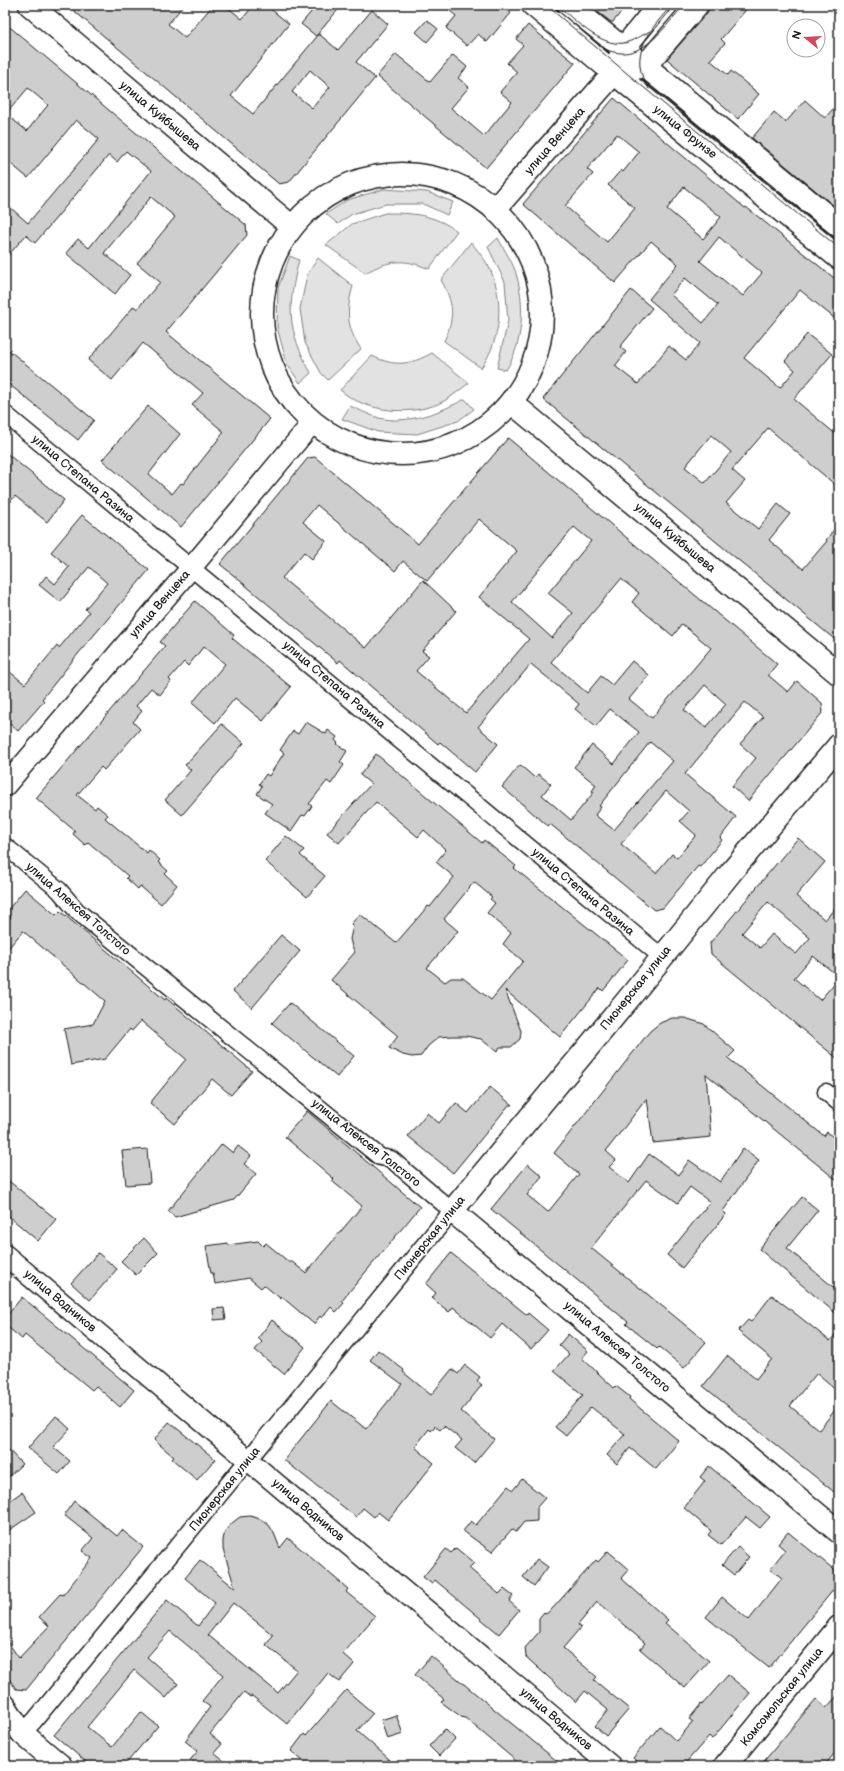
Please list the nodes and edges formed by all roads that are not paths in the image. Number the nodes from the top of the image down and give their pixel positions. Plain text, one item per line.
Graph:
1 (30, 5) edge
2 (533, 5) edge
3 (569, 5) edge
4 (659, 5) edge
5 (696, 5) edge
6 (622, 48) junction
7 (644, 66) junction
8 (614, 74) junction
9 (495, 209) junction
10 (291, 226) junction
11 (839, 226) edge
12 (839, 258) edge
13 (511, 402) junction
14 (5, 414) edge
15 (313, 422) junction
16 (191, 568) junction
17 (839, 674) edge
18 (839, 745) edge
19 (5, 786) edge
20 (5, 846) edge
21 (662, 957) junction
22 (826, 1092) dead end
23 (839, 1103) edge
24 (452, 1211) junction
25 (5, 1255) edge
26 (248, 1460) junction
27 (839, 1532) edge
28 (839, 1628) edge
29 (5, 1706) edge
30 (22, 1733) junction
31 (61, 1766) edge
32 (611, 1766) edge
33 (725, 1766) edge

1 - 10 main road, улица Куйбышева
2 - 8 main road, улица Фрунзе
3 - 6 main road
4 - 6 main road, улица Венцека
5 - 7 main road
6 - 7 main road
6 - 8 main road, улица Венцека
7 - 8 main road
7 - 11 main road
8 - 9 main road, улица Венцека
8 - 12 main road, улица Фрунзе
9 - 10 main road
9 - 13 main road
10 - 15 main road
13 - 15 main road
13 - 17 main road, улица Куйбышева
14 - 16 street, улица Степана Разина
15 - 16 street, улица Венцека
16 - 19 street, улица Венцека
16 - 21 street, улица Степана Разина
18 - 21 main road, Пионерская улица
20 - 24 street, улица Алексея Толстого
21 - 24 main road, Пионерская улица
22 - 23 street
24 - 26 street, Пионерская улица
24 - 27 main road, улица Алексея Толстого
25 - 26 street, улица Водников
26 - 30 street, Пионерская улица
26 - 32 street, улица Водников
28 - 33 main road, Комсомольская улица
29 - 30 main road
30 - 31 main road

